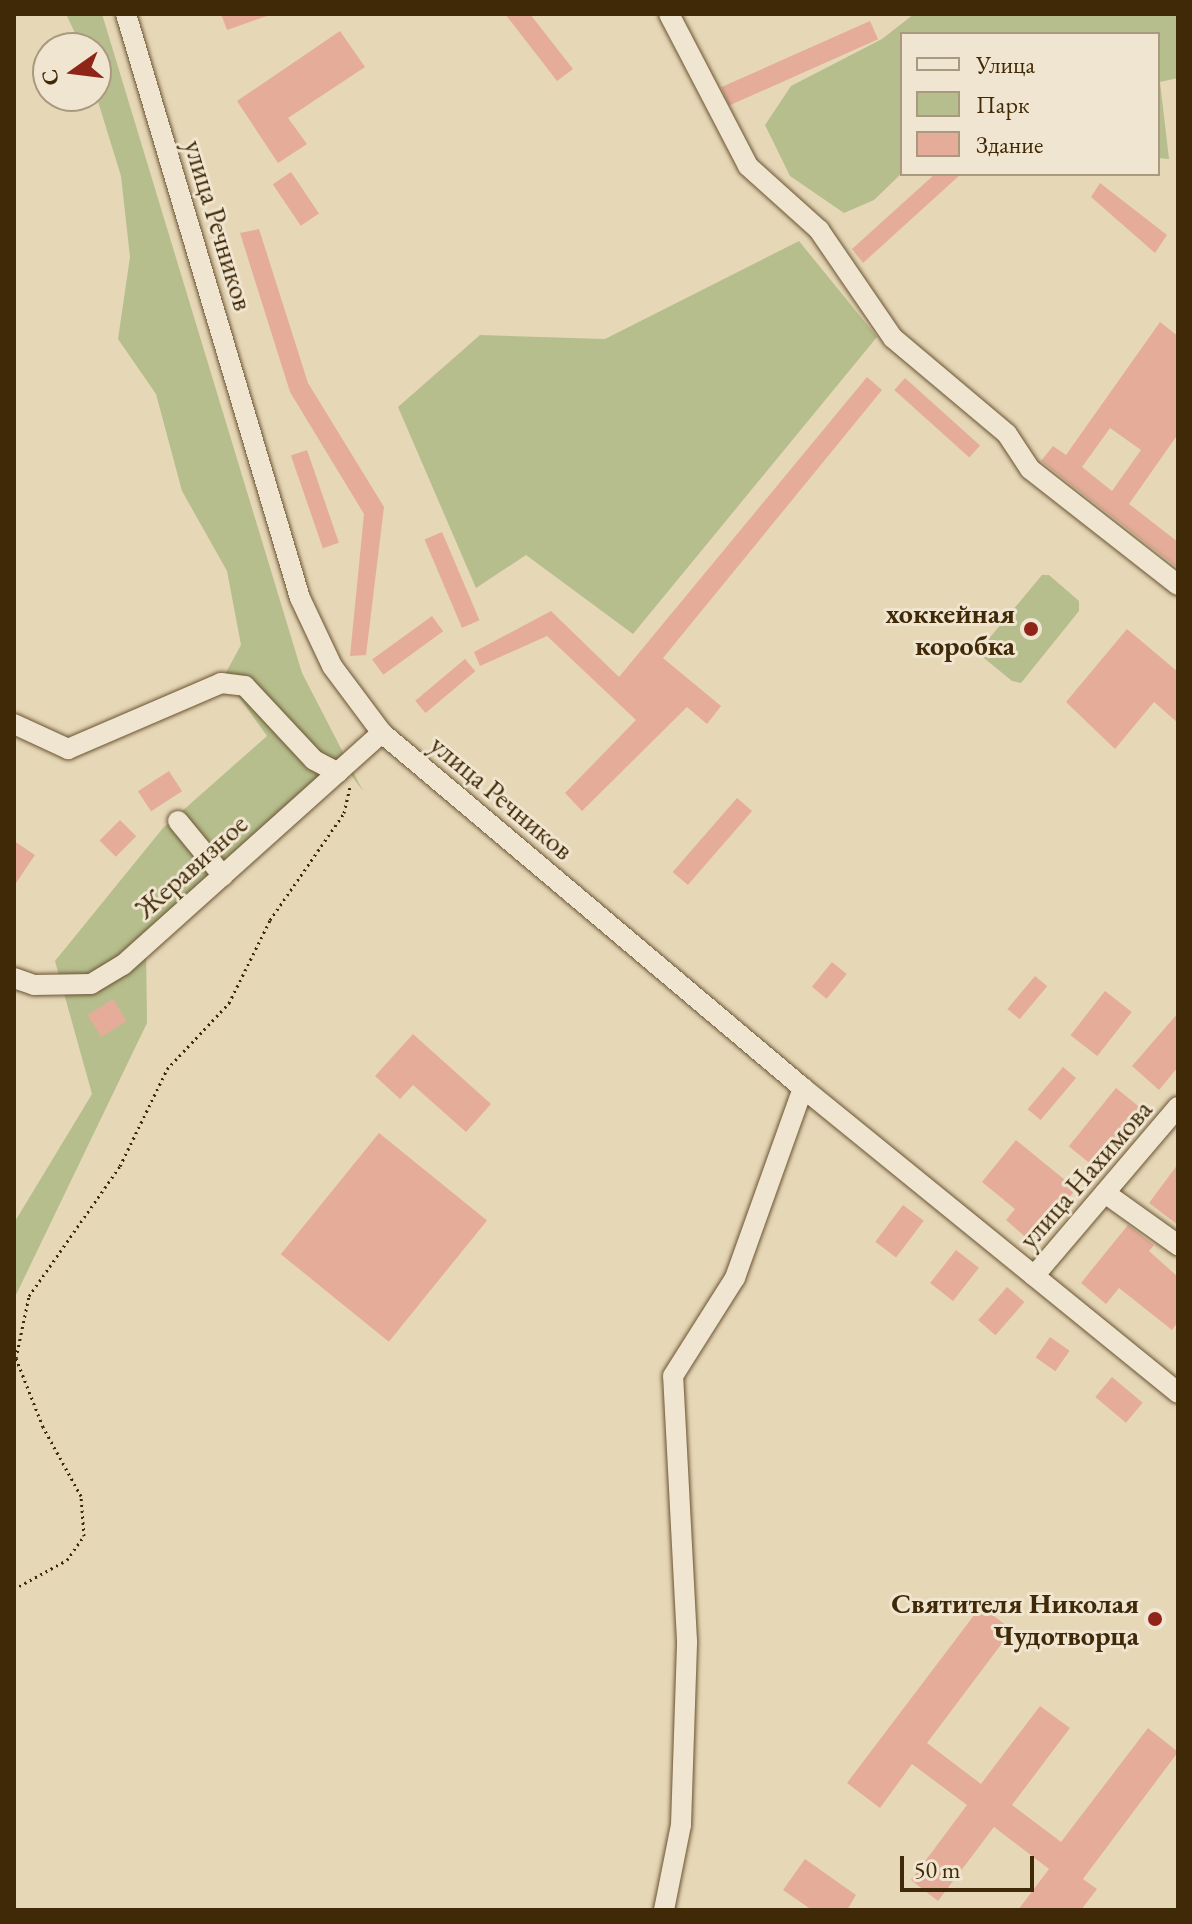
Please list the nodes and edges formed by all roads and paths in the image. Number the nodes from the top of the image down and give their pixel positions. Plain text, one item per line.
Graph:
1 (126, 14) edge
2 (669, 14) edge
3 (1178, 585) edge
4 (14, 724) edge
5 (382, 733) junction
6 (344, 778) junction
7 (178, 821) dead end
8 (223, 876) junction
9 (14, 978) edge
10 (803, 1088) junction
11 (1178, 1107) edge
12 (1105, 1193) junction
13 (1178, 1245) edge
14 (1034, 1276) junction
15 (1178, 1393) edge
16 (14, 1589) edge
17 (664, 1910) edge

1 - 5 street, улица Речников
2 - 3 street
4 - 6 street
5 - 6 street, Жеравизное
5 - 10 street, улица Речников
6 - 8 street, Жеравизное
6 - 16 path
7 - 8 street
8 - 9 street, Жеравизное
10 - 14 street, улица Речников
10 - 17 street
11 - 12 street, улица Нахимова
12 - 13 street
12 - 14 street, улица Нахимова
14 - 15 street, улица Речников

